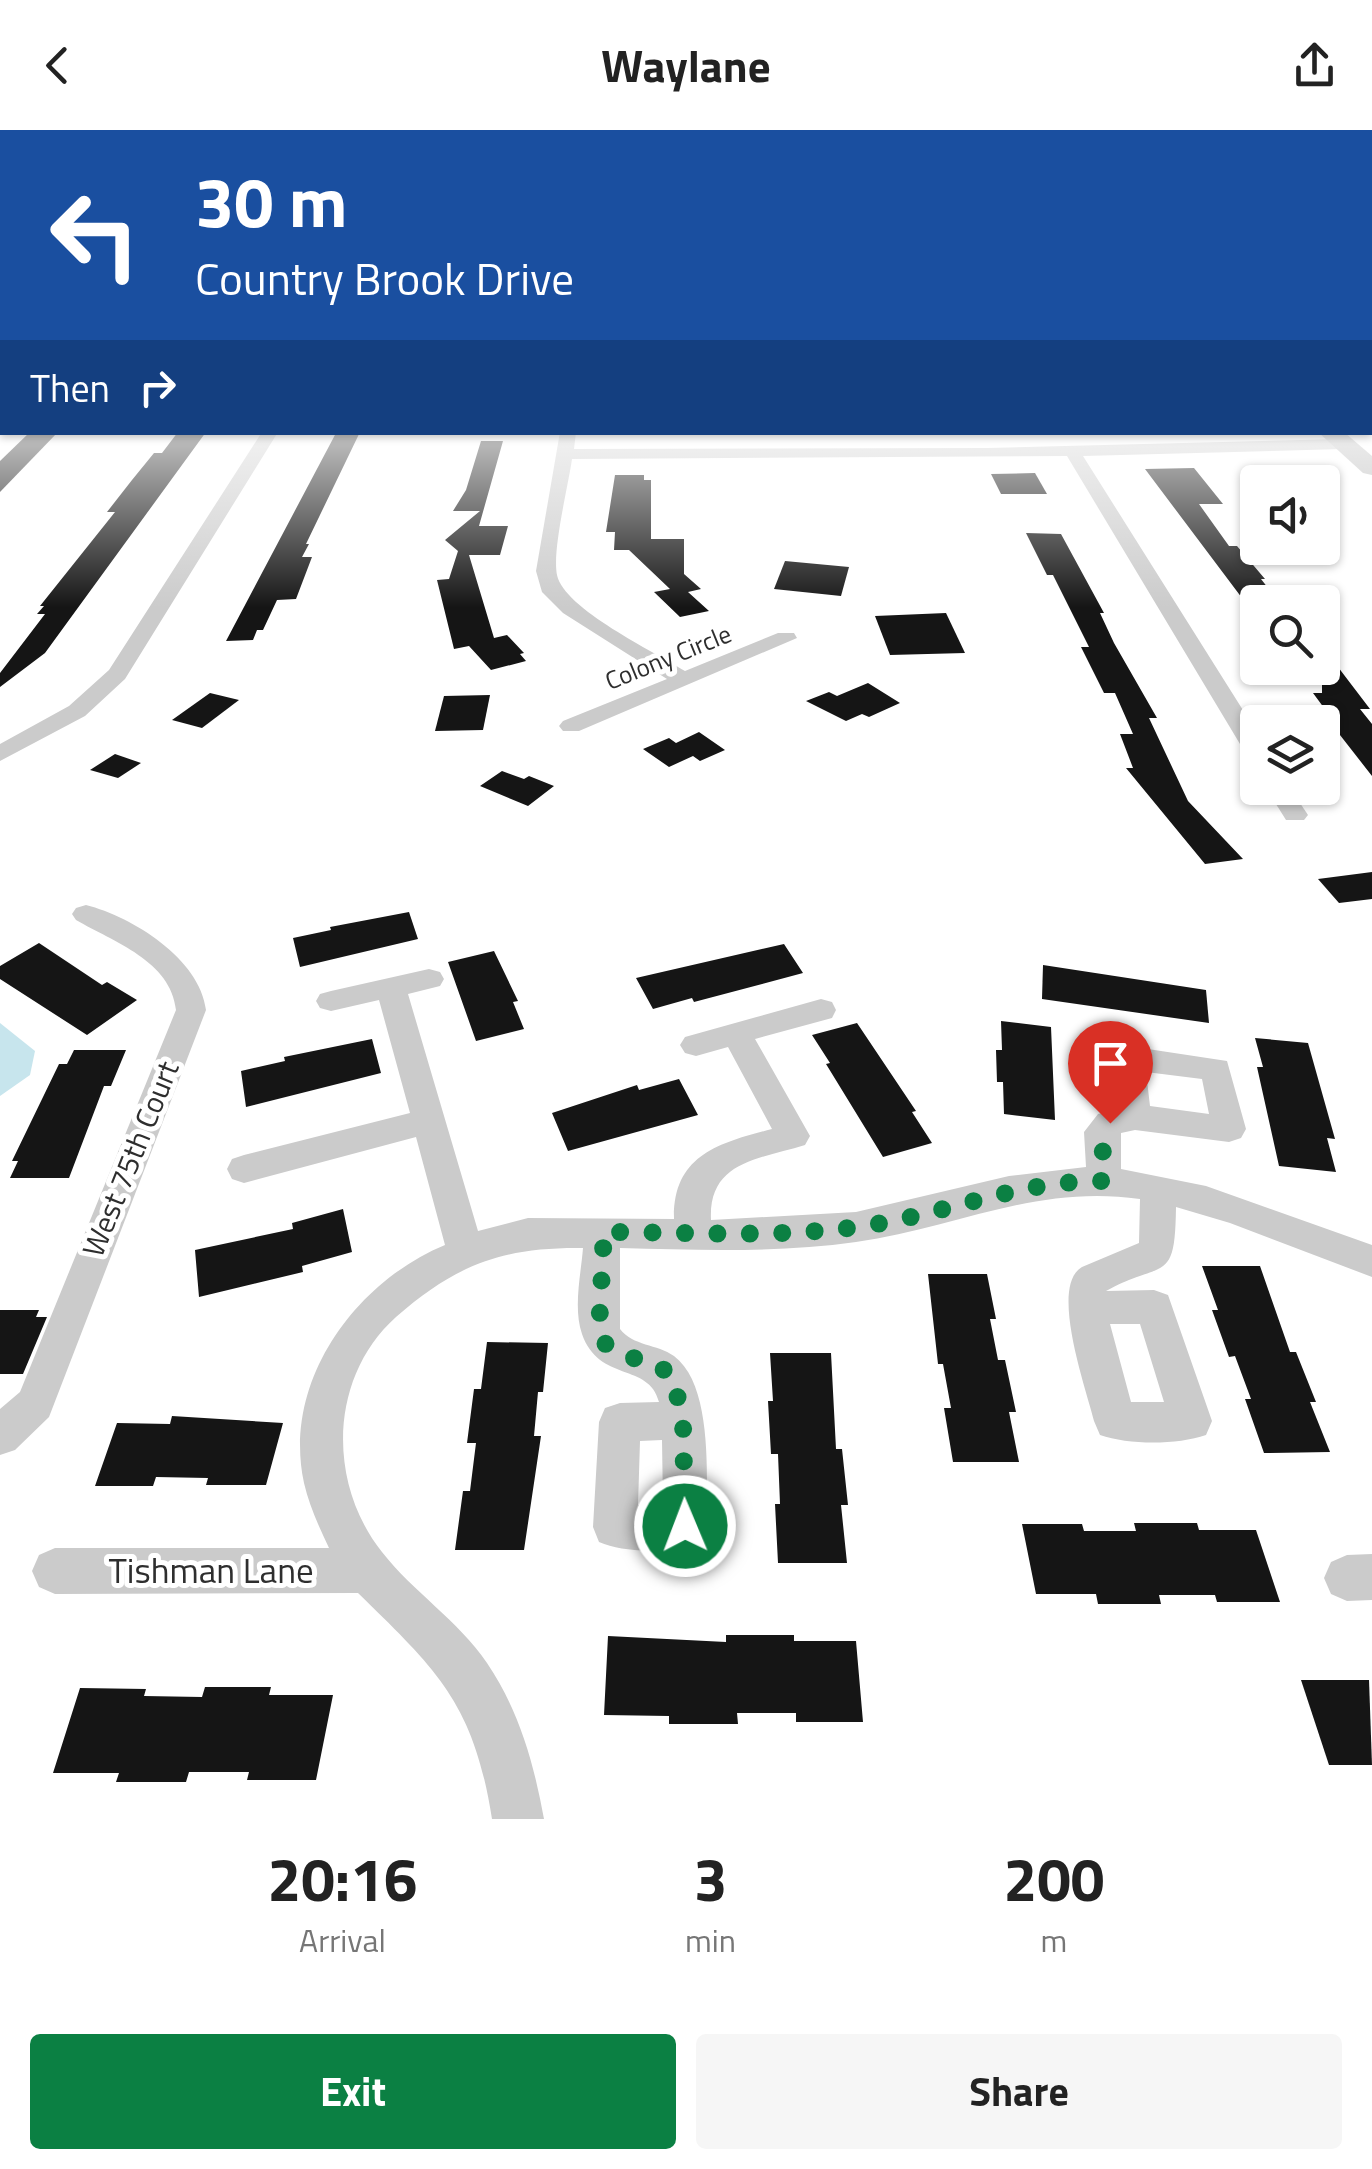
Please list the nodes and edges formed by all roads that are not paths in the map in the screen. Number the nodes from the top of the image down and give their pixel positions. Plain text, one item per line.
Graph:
1 (258, 451) edge
2 (565, 451) edge
3 (743, 451) edge
4 (1075, 451) edge
5 (1351, 451) edge
6 (564, 454) junction
7 (1372, 468) edge
8 (786, 638) dead end
9 (684, 680) junction
10 (1240, 724) edge
11 (571, 726) dead end
12 (0, 754) edge
13 (1289, 805) edge
14 (1295, 815) dead end
15 (86, 914) dead end
16 (430, 979) dead end
17 (391, 987) junction
18 (331, 1001) dead end
19 (821, 1010) dead end
20 (736, 1034) junction
21 (696, 1045) dead end
22 (1135, 1117) dead end
23 (430, 1122) junction
24 (244, 1169) dead end
25 (1104, 1181) junction
26 (1158, 1188) junction
27 (604, 1232) junction
28 (693, 1232) junction
29 (465, 1249) junction
30 (1372, 1260) edge
31 (1086, 1308) dead end
32 (683, 1421) dead end
33 (0, 1436) edge
34 (367, 1570) junction
35 (55, 1571) dead end
36 (518, 1819) edge

1 - 12 street
2 - 6 street
3 - 6 street
4 - 10 street
5 - 7 main road
6 - 9 street
8 - 9 street, Colony Circle
9 - 11 street, Colony Circle
13 - 14 street
15 - 33 street, West 75th Court
16 - 17 street
17 - 18 street
17 - 23 street
19 - 20 street
20 - 21 street
20 - 28 street
22 - 25 street
23 - 24 street
23 - 29 street
25 - 26 street, Tishman Lane
25 - 28 street, Tishman Lane
26 - 30 street, Tishman Lane
26 - 31 street
27 - 28 street, Tishman Lane
27 - 29 street, Tishman Lane
27 - 32 street
29 - 34 street, Tishman Lane
34 - 35 street, Tishman Lane
34 - 36 street, Tishman Lane

